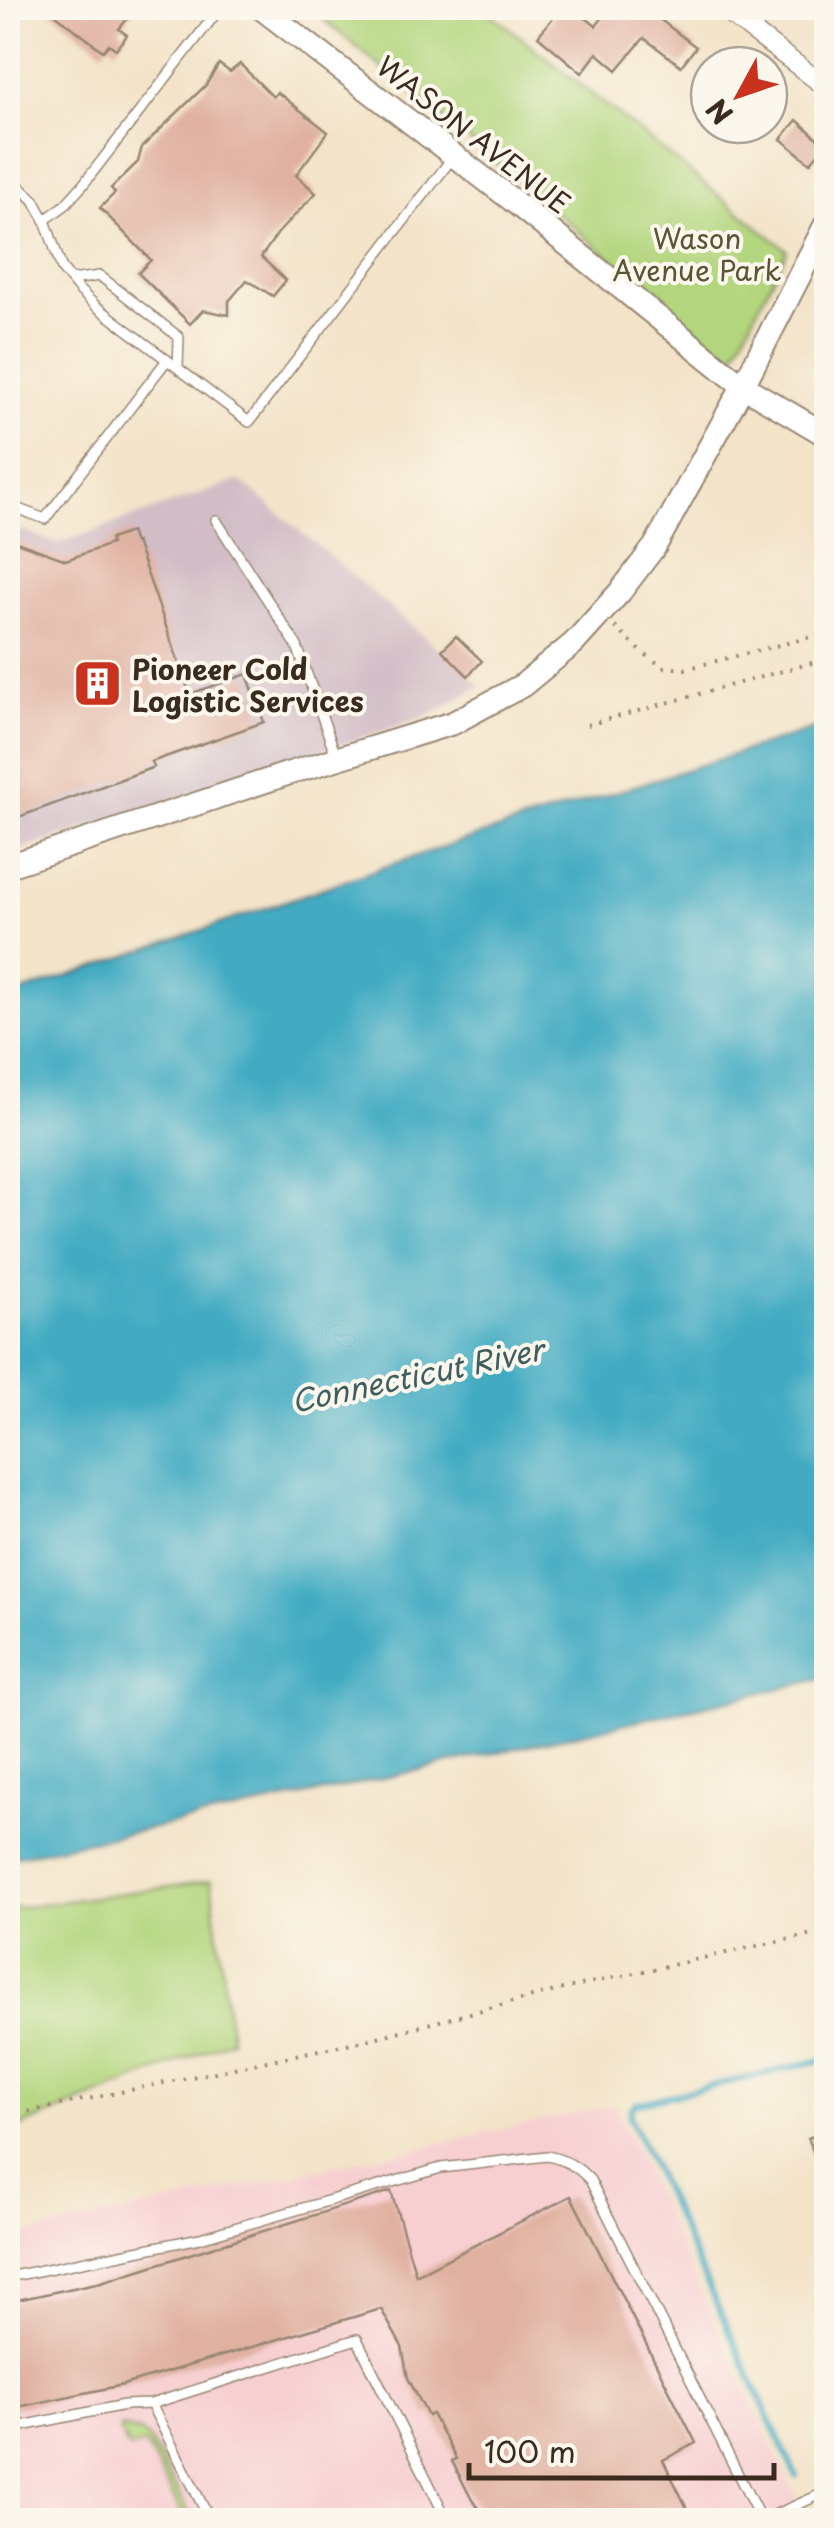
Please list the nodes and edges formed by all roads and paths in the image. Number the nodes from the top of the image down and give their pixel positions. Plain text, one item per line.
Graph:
1 (220, 8) edge
2 (261, 8) edge
3 (722, 8) edge
4 (826, 86) edge
5 (454, 155) junction
6 (8, 176) edge
7 (46, 220) junction
8 (826, 224) edge
9 (72, 280) junction
10 (167, 360) junction
11 (178, 368) junction
12 (743, 386) junction
13 (826, 435) edge
14 (8, 505) edge
15 (216, 520) dead end
16 (602, 612) junction
17 (826, 633) edge
18 (826, 659) edge
19 (587, 725) dead end
20 (337, 758) junction
21 (8, 866) edge
22 (826, 1930) edge
23 (8, 2116) edge
24 (8, 2276) edge
25 (150, 2404) junction
26 (8, 2429) edge
27 (826, 2492) edge
28 (210, 2520) edge
29 (447, 2520) edge
30 (762, 2520) edge

1 - 7 lane
2 - 5 street, WASON AVENUE
3 - 4 street
5 - 11 lane
5 - 12 street, WASON AVENUE
6 - 7 lane
7 - 9 lane
8 - 12 street
9 - 10 lane
9 - 11 lane
10 - 11 lane
10 - 14 lane
12 - 13 street, WASON AVENUE
12 - 16 street
15 - 20 lane
16 - 17 path
16 - 20 street
18 - 19 path
20 - 21 street
22 - 23 path
24 - 30 lane
25 - 26 lane
25 - 28 lane
25 - 29 lane
27 - 30 lane

